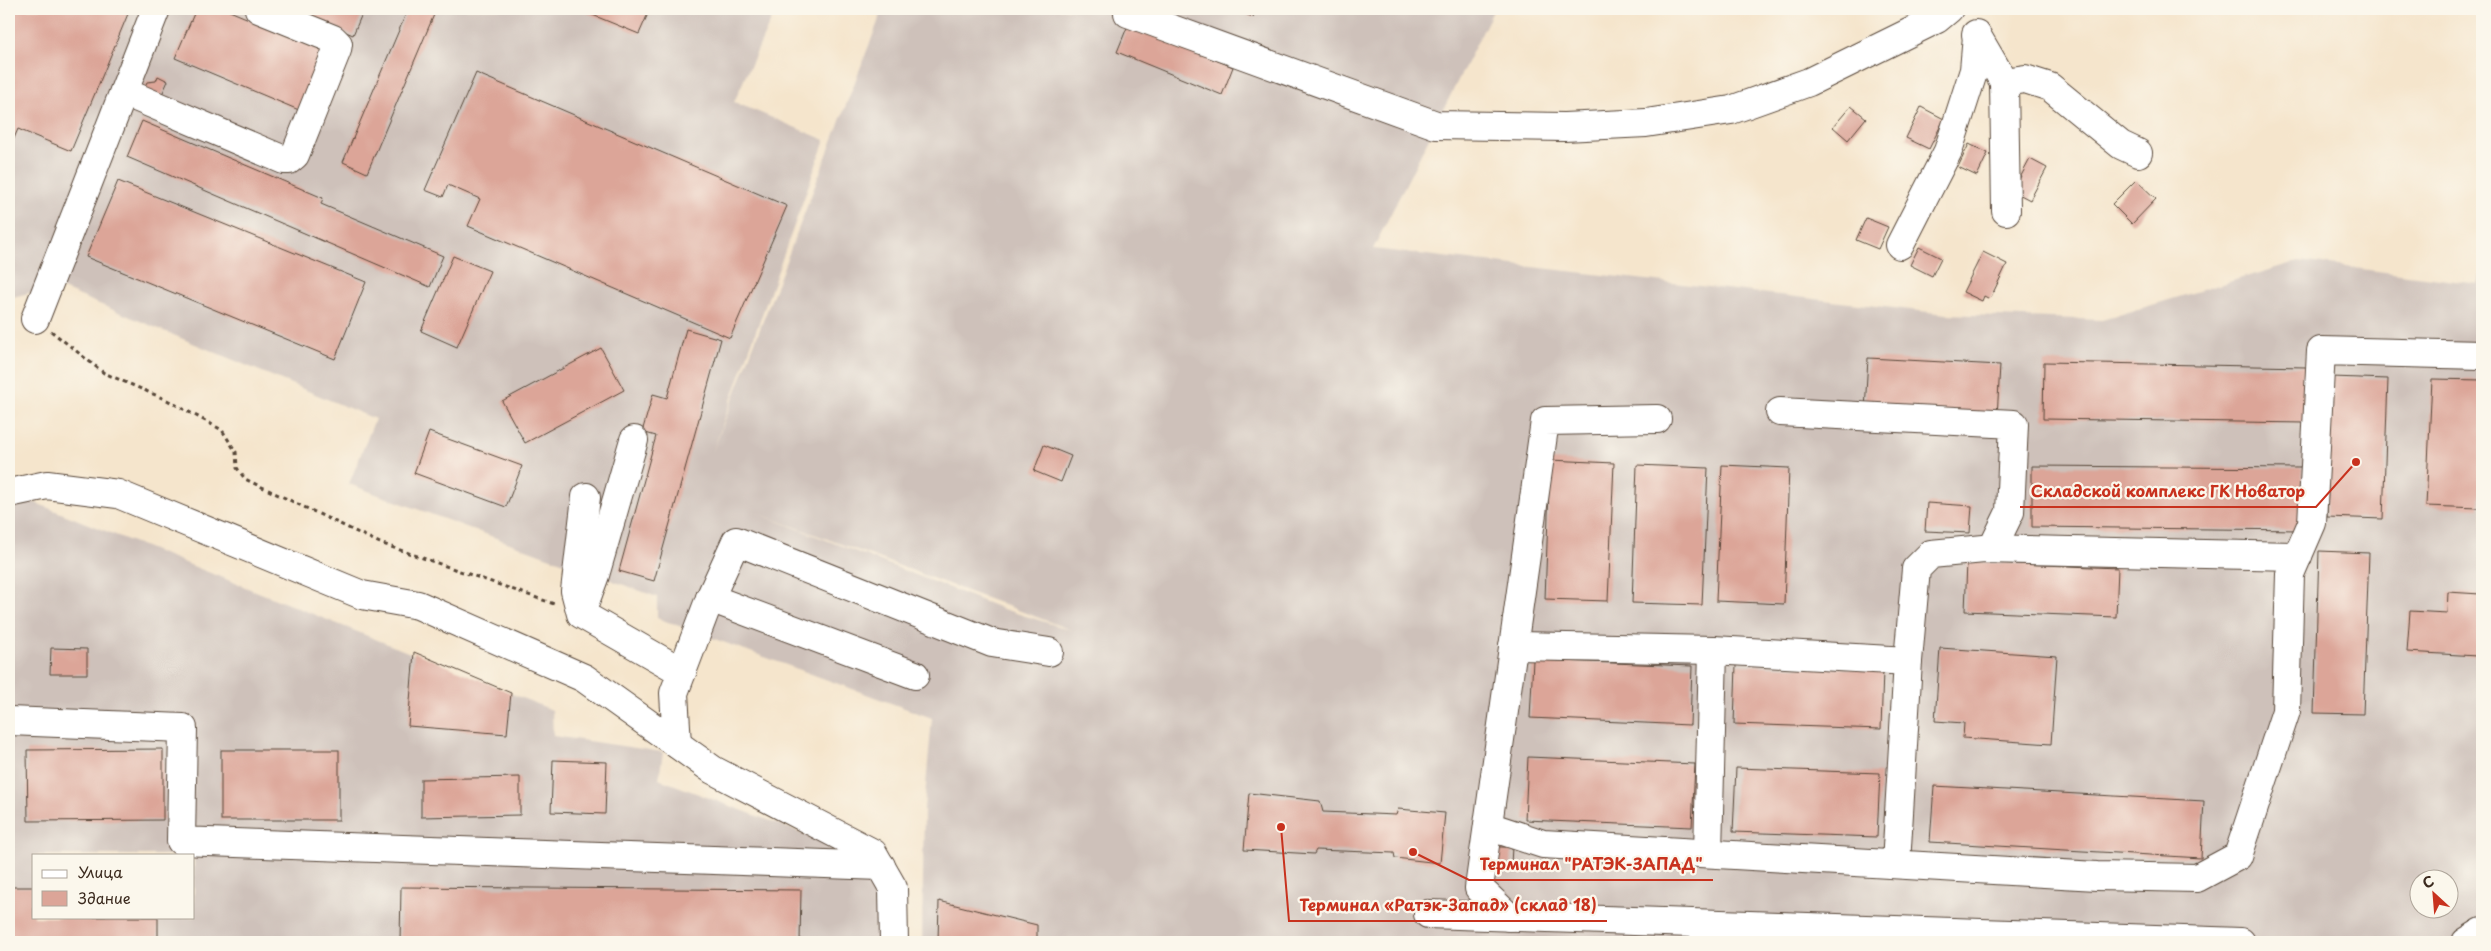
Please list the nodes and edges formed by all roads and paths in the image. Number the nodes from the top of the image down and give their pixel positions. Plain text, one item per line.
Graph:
1 (156, 9) edge
2 (259, 9) edge
3 (1949, 9) edge
4 (1961, 9) edge
5 (1128, 13) dead end
6 (1977, 36) junction
7 (2004, 82) junction
8 (124, 92) junction
9 (2138, 153) dead end
10 (2006, 211) dead end
11 (1900, 245) dead end
12 (34, 319) joint
13 (2482, 355) edge
14 (1780, 412) dead end
15 (1657, 419) dead end
16 (634, 440) dead end
17 (9, 493) edge
18 (586, 498) dead end
19 (1992, 549) junction
20 (2298, 556) junction
21 (710, 598) junction
22 (581, 614) junction
23 (1514, 646) junction
24 (1713, 650) junction
25 (1049, 652) dead end
26 (1908, 661) junction
27 (682, 672) junction
28 (915, 675) dead end
29 (9, 721) edge
30 (677, 744) junction
31 (1488, 826) junction
32 (1708, 853) junction
33 (1896, 864) junction
34 (881, 866) junction
35 (1428, 914) dead end
36 (1509, 917) junction
37 (2482, 932) edge
38 (894, 942) edge
39 (2241, 942) edge
40 (2466, 942) edge

1 - 8 street
2 - 8 street
3 - 5 street
4 - 6 street
6 - 7 street
6 - 11 street
7 - 9 street
7 - 10 street
8 - 12 street
12 - 22 path
13 - 20 street
14 - 19 street
15 - 23 street
16 - 22 street
17 - 30 street
18 - 22 street
19 - 20 street
19 - 26 street
20 - 33 street
21 - 25 street
21 - 27 street
21 - 28 street
22 - 27 street
23 - 24 street
23 - 31 street
24 - 26 street
24 - 32 street
26 - 33 street
27 - 30 street
29 - 34 street
30 - 34 street
31 - 32 street
31 - 36 street
32 - 33 street
34 - 38 street
35 - 36 street
36 - 39 street
37 - 40 street

